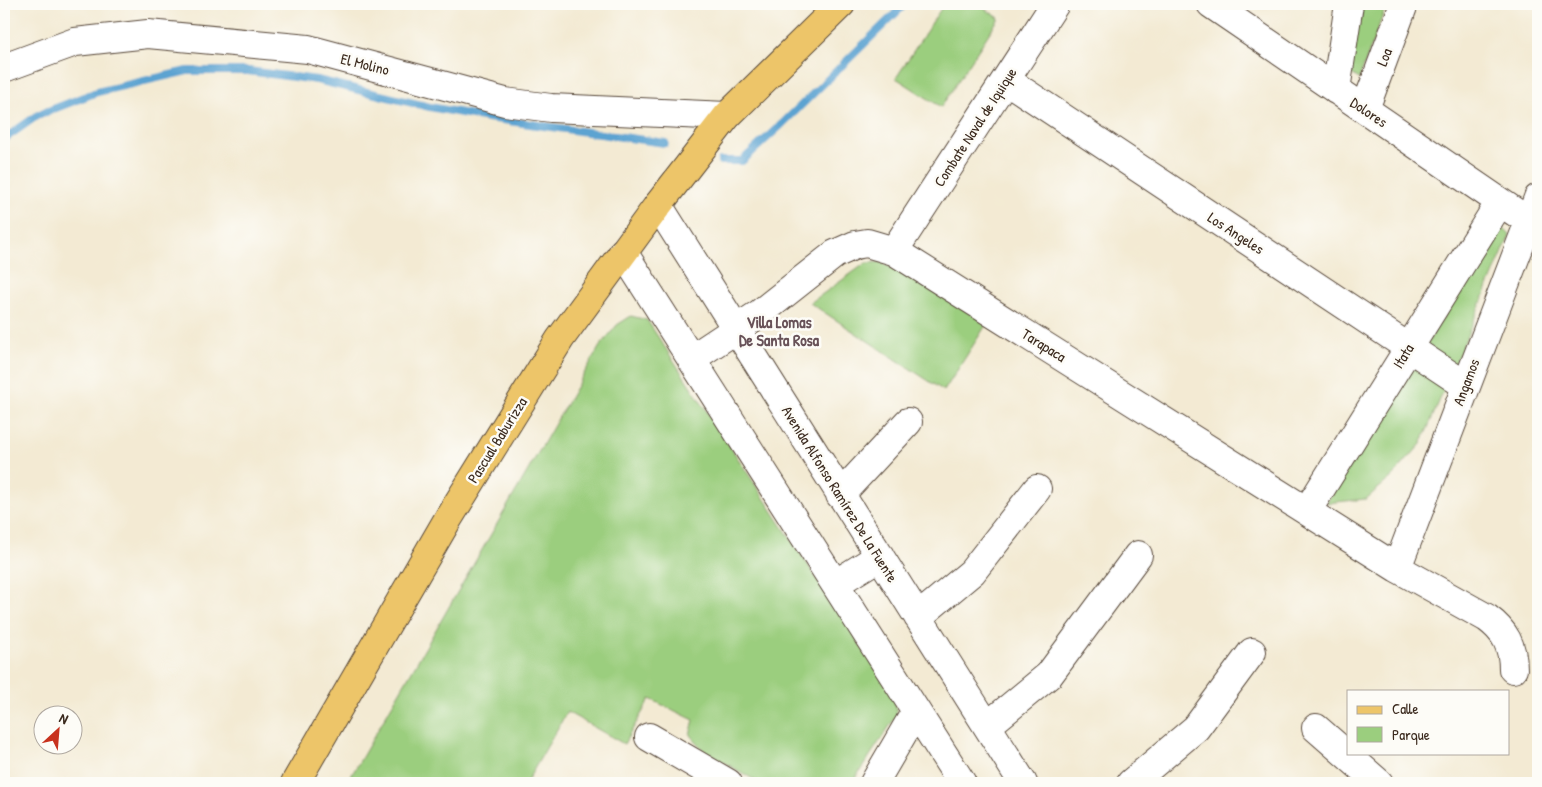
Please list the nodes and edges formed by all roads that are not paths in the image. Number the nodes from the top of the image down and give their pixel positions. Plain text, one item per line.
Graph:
1 (841, 4) edge
2 (1055, 4) edge
3 (1211, 4) edge
4 (1349, 4) edge
5 (1404, 4) edge
6 (4, 68) edge
7 (1006, 80) junction
8 (1336, 90) junction
9 (1365, 109) junction
10 (727, 116) junction
11 (1500, 202) junction
12 (658, 205) junction
13 (1533, 209) edge
14 (894, 251) junction
15 (623, 252) junction
16 (737, 329) junction
17 (1409, 347) junction
18 (692, 359) junction
19 (1466, 385) junction
20 (908, 422) dead end
21 (1037, 489) dead end
22 (840, 495) junction
23 (1307, 511) junction
24 (1138, 555) dead end
25 (880, 556) junction
26 (1397, 568) junction
27 (835, 584) junction
28 (918, 617) junction
29 (1252, 652) dead end
30 (1513, 669) dead end
31 (916, 711) junction
32 (987, 726) junction
33 (1316, 728) dead end
34 (649, 737) dead end
35 (295, 783) edge
36 (728, 783) edge
37 (874, 783) edge
38 (962, 783) edge
39 (1023, 783) edge
40 (1131, 783) edge
41 (1379, 783) edge

1 - 10 main road, Pascual Baburizza
2 - 7 street, Combate Naval de Iquique
3 - 8 street, Dolores
4 - 8 street
5 - 9 street, Loa
6 - 10 street, El Molino
7 - 14 street, Combate Naval de Iquique
7 - 17 street, Los Angeles
8 - 9 street, Dolores
9 - 11 street, Dolores
10 - 12 main road, Pascual Baburizza
11 - 13 street, Dolores
11 - 17 street, Itata
12 - 15 main road, Pascual Baburizza
12 - 16 street, Avenida Alfonso Ramírez De La Fuente
13 - 19 street, Angamos
14 - 16 street, Tarapaca
14 - 23 street, Tarapaca
15 - 18 street
15 - 35 main road, Pascual Baburizza
16 - 18 street, Tarapaca
16 - 22 street, Avenida Alfonso Ramírez De La Fuente
17 - 19 street, Los Angeles
17 - 23 street, Itata
18 - 27 street
19 - 26 street, Angamos
20 - 22 street
21 - 28 street
22 - 25 street, Avenida Alfonso Ramírez De La Fuente
23 - 26 street, Tarapaca
24 - 32 street
25 - 27 street
25 - 28 street, Avenida Alfonso Ramírez De La Fuente
26 - 30 street, Tarapaca
27 - 31 street
28 - 32 street, Avenida Alfonso Ramírez De La Fuente
29 - 40 street
31 - 37 street
31 - 38 street
32 - 39 street, Avenida Alfonso Ramírez De La Fuente
33 - 41 street
34 - 36 street

